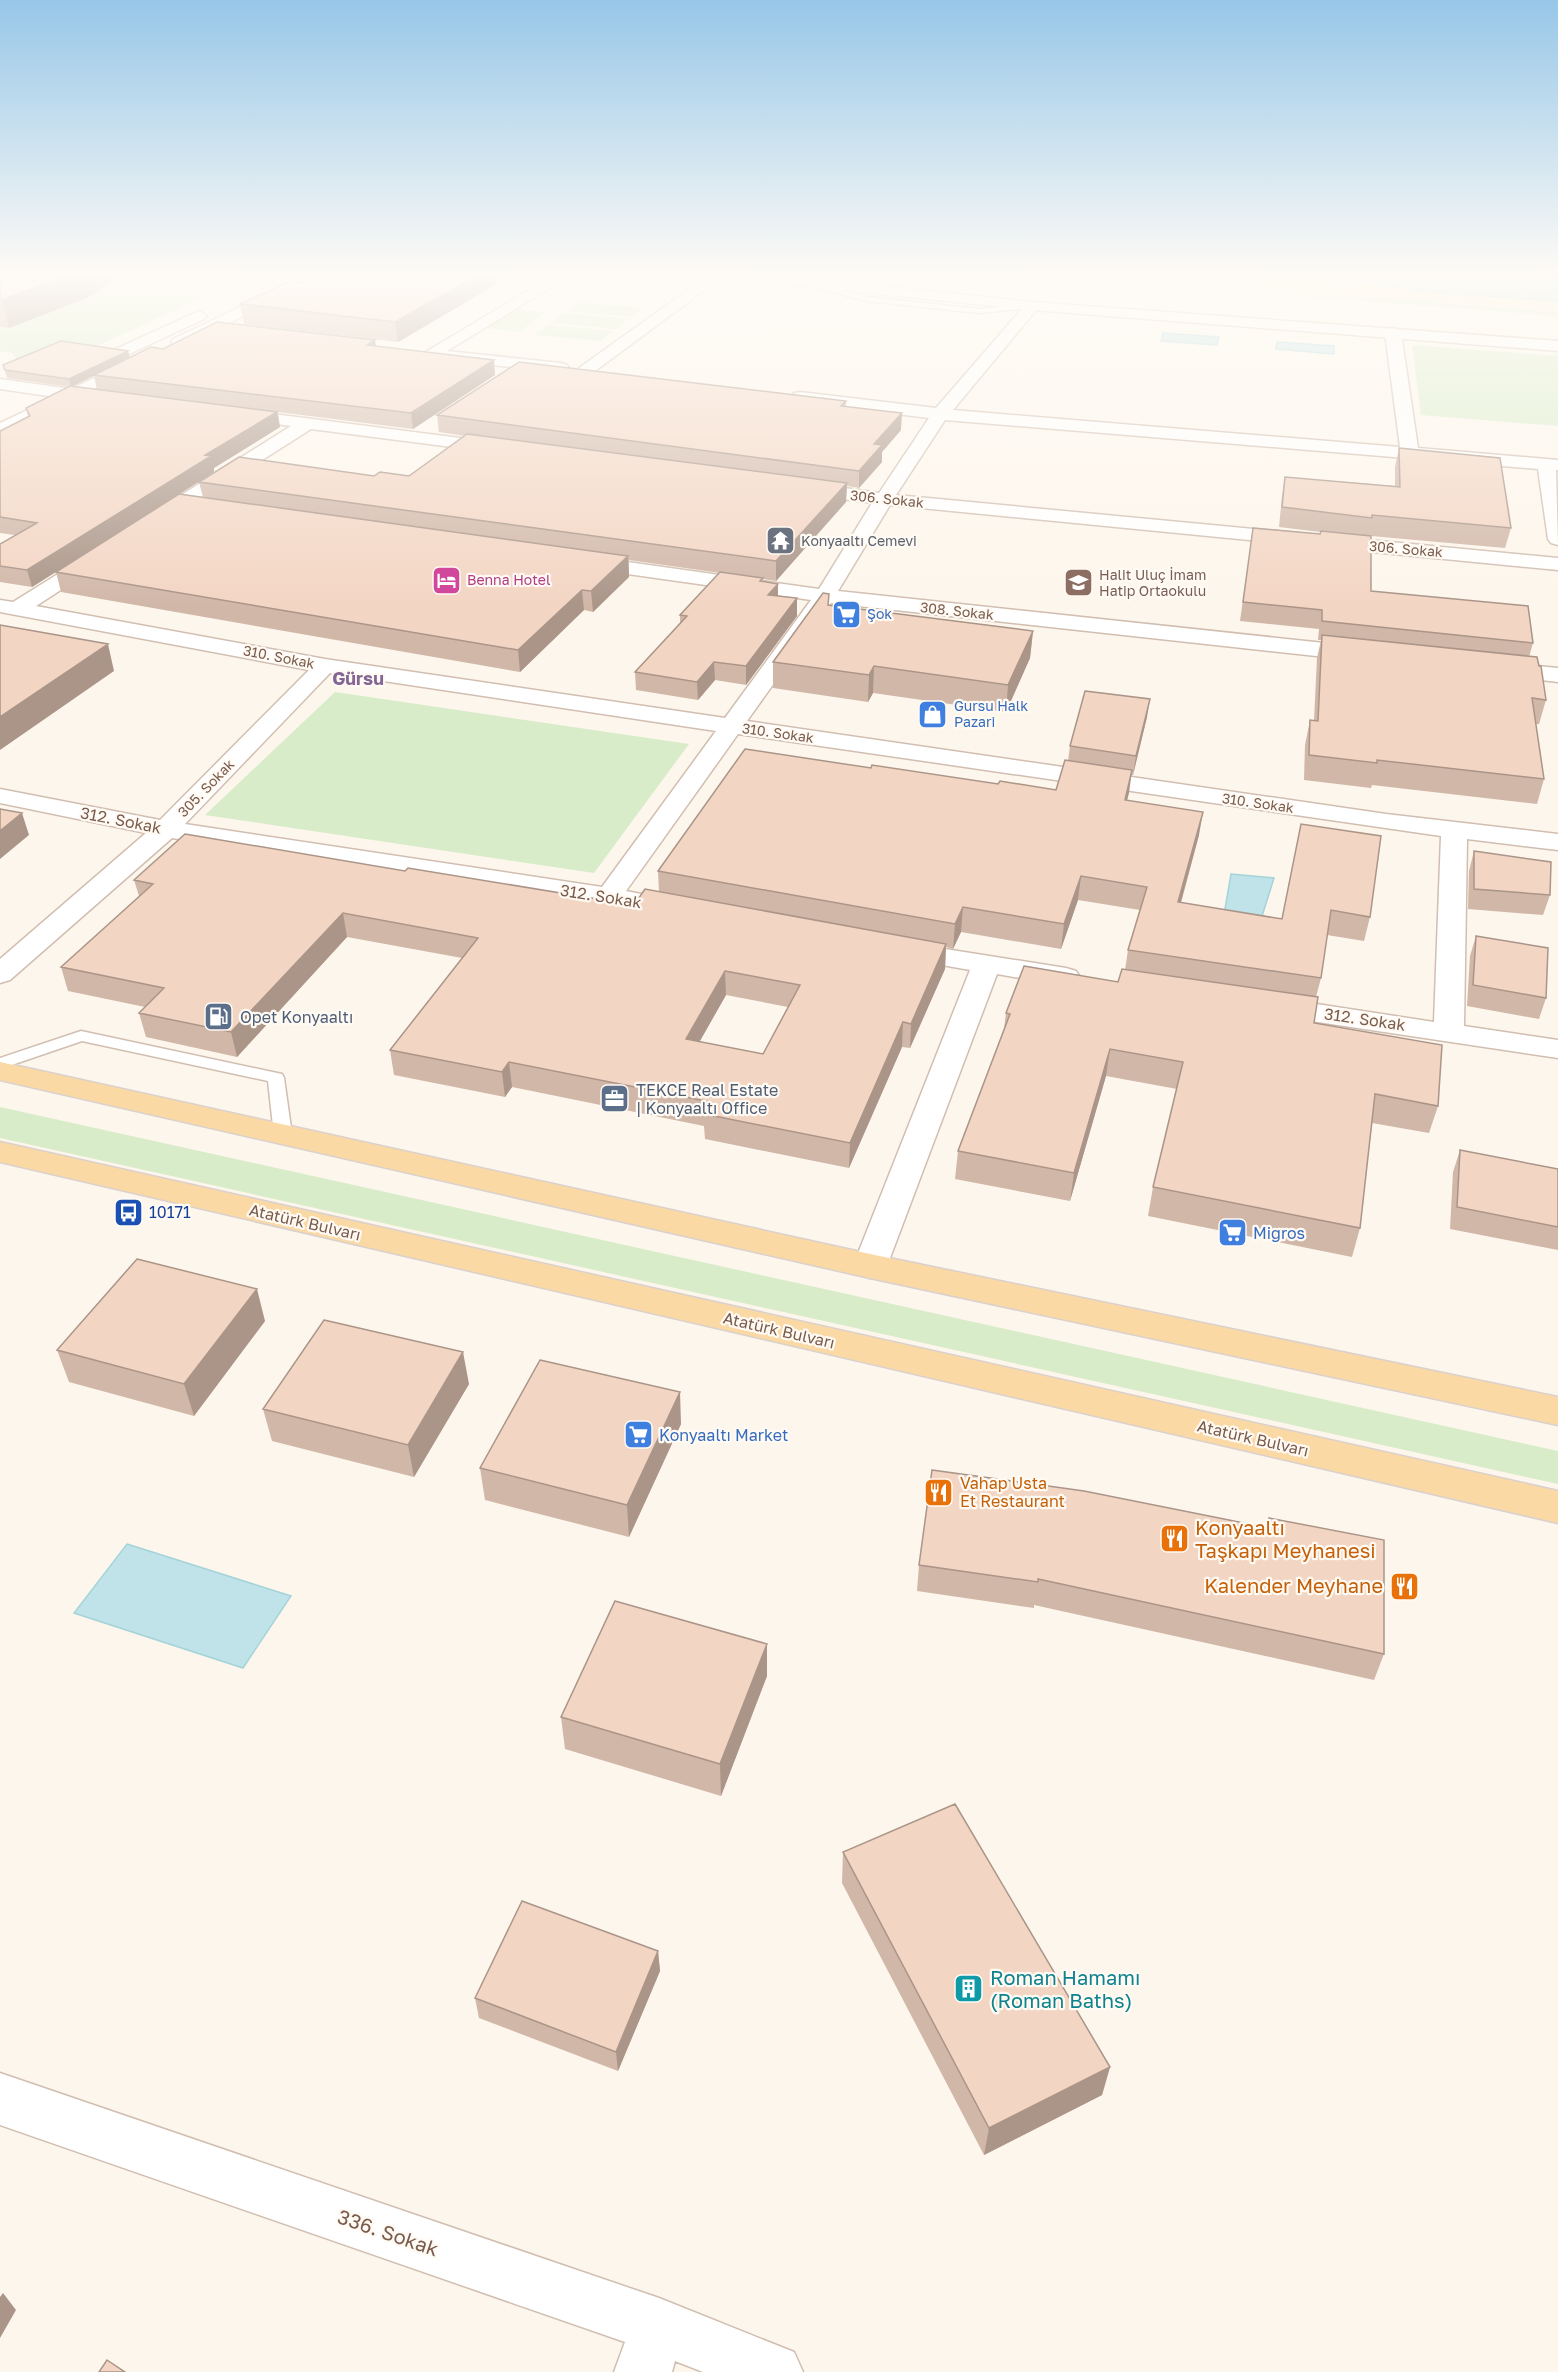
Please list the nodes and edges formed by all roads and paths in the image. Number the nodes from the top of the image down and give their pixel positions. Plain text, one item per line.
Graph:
1 (11, 386) edge
2 (67, 386) edge
3 (70, 386) edge
4 (73, 386) edge
5 (964, 386) edge
6 (1401, 386) edge
7 (39, 390) junction
8 (786, 396) edge
9 (108, 398) edge
10 (10, 404) dead end
11 (214, 411) edge
12 (940, 414) junction
13 (308, 423) junction
14 (436, 424) edge
15 (0, 430) edge
16 (416, 437) junction
17 (521, 451) edge
18 (1410, 452) junction
19 (1552, 465) edge
20 (790, 487) edge
21 (884, 499) junction
22 (179, 505) junction
23 (214, 510) edge
24 (139, 531) edge
25 (1558, 539) edge
26 (108, 550) edge
27 (567, 560) edge
28 (1558, 564) edge
29 (825, 596) junction
30 (9, 607) edge
31 (1380, 656) edge
32 (325, 666) junction
33 (1475, 666) edge
34 (1558, 675) edge
35 (731, 727) junction
36 (0, 796) edge
37 (166, 829) junction
38 (1454, 831) junction
39 (1558, 842) edge
40 (609, 896) junction
41 (703, 914) edge
42 (880, 946) edge
43 (986, 966) junction
44 (0, 974) edge
45 (1092, 981) edge
46 (1247, 1003) edge
47 (1449, 1031) junction
48 (1558, 1049) edge
49 (0, 1064) edge
50 (0, 1071) edge
51 (283, 1135) junction
52 (0, 1152) edge
53 (870, 1266) junction
54 (1558, 1411) edge
55 (1558, 1507) edge
56 (0, 2099) edge
57 (651, 2349) edge
58 (774, 2372) edge

1 - 7 street
2 - 7 street
3 - 15 street
4 - 9 street
5 - 12 street
6 - 18 street
7 - 10 street
8 - 12 street
11 - 13 street
12 - 18 street
12 - 21 street
13 - 16 street
13 - 22 street
14 - 16 street
16 - 17 street
18 - 19 street
19 - 25 street
20 - 21 street, 306. Sokak
21 - 28 street, 306. Sokak
21 - 29 street
22 - 23 street
22 - 24 street
26 - 30 street
27 - 29 street, 308. Sokak
29 - 31 street, 308. Sokak
29 - 35 street
30 - 32 street, 310. Sokak
32 - 35 street, 310. Sokak
32 - 37 street, 305. Sokak
33 - 34 street
35 - 38 street, 310. Sokak
35 - 40 street
36 - 37 street, 312. Sokak
37 - 40 street, 312. Sokak
37 - 44 street, 305. Sokak
38 - 39 street, 310. Sokak
38 - 47 street
40 - 41 street, 312. Sokak
42 - 43 street
43 - 45 street
43 - 53 street
46 - 47 street, 312. Sokak
47 - 48 street, 312. Sokak
49 - 51 lane
50 - 51 main road
51 - 53 main road
52 - 55 main road, Atatürk Bulvarı
53 - 54 main road
56 - 57 street, 336. Sokak
57 - 58 street, 336. Sokak

